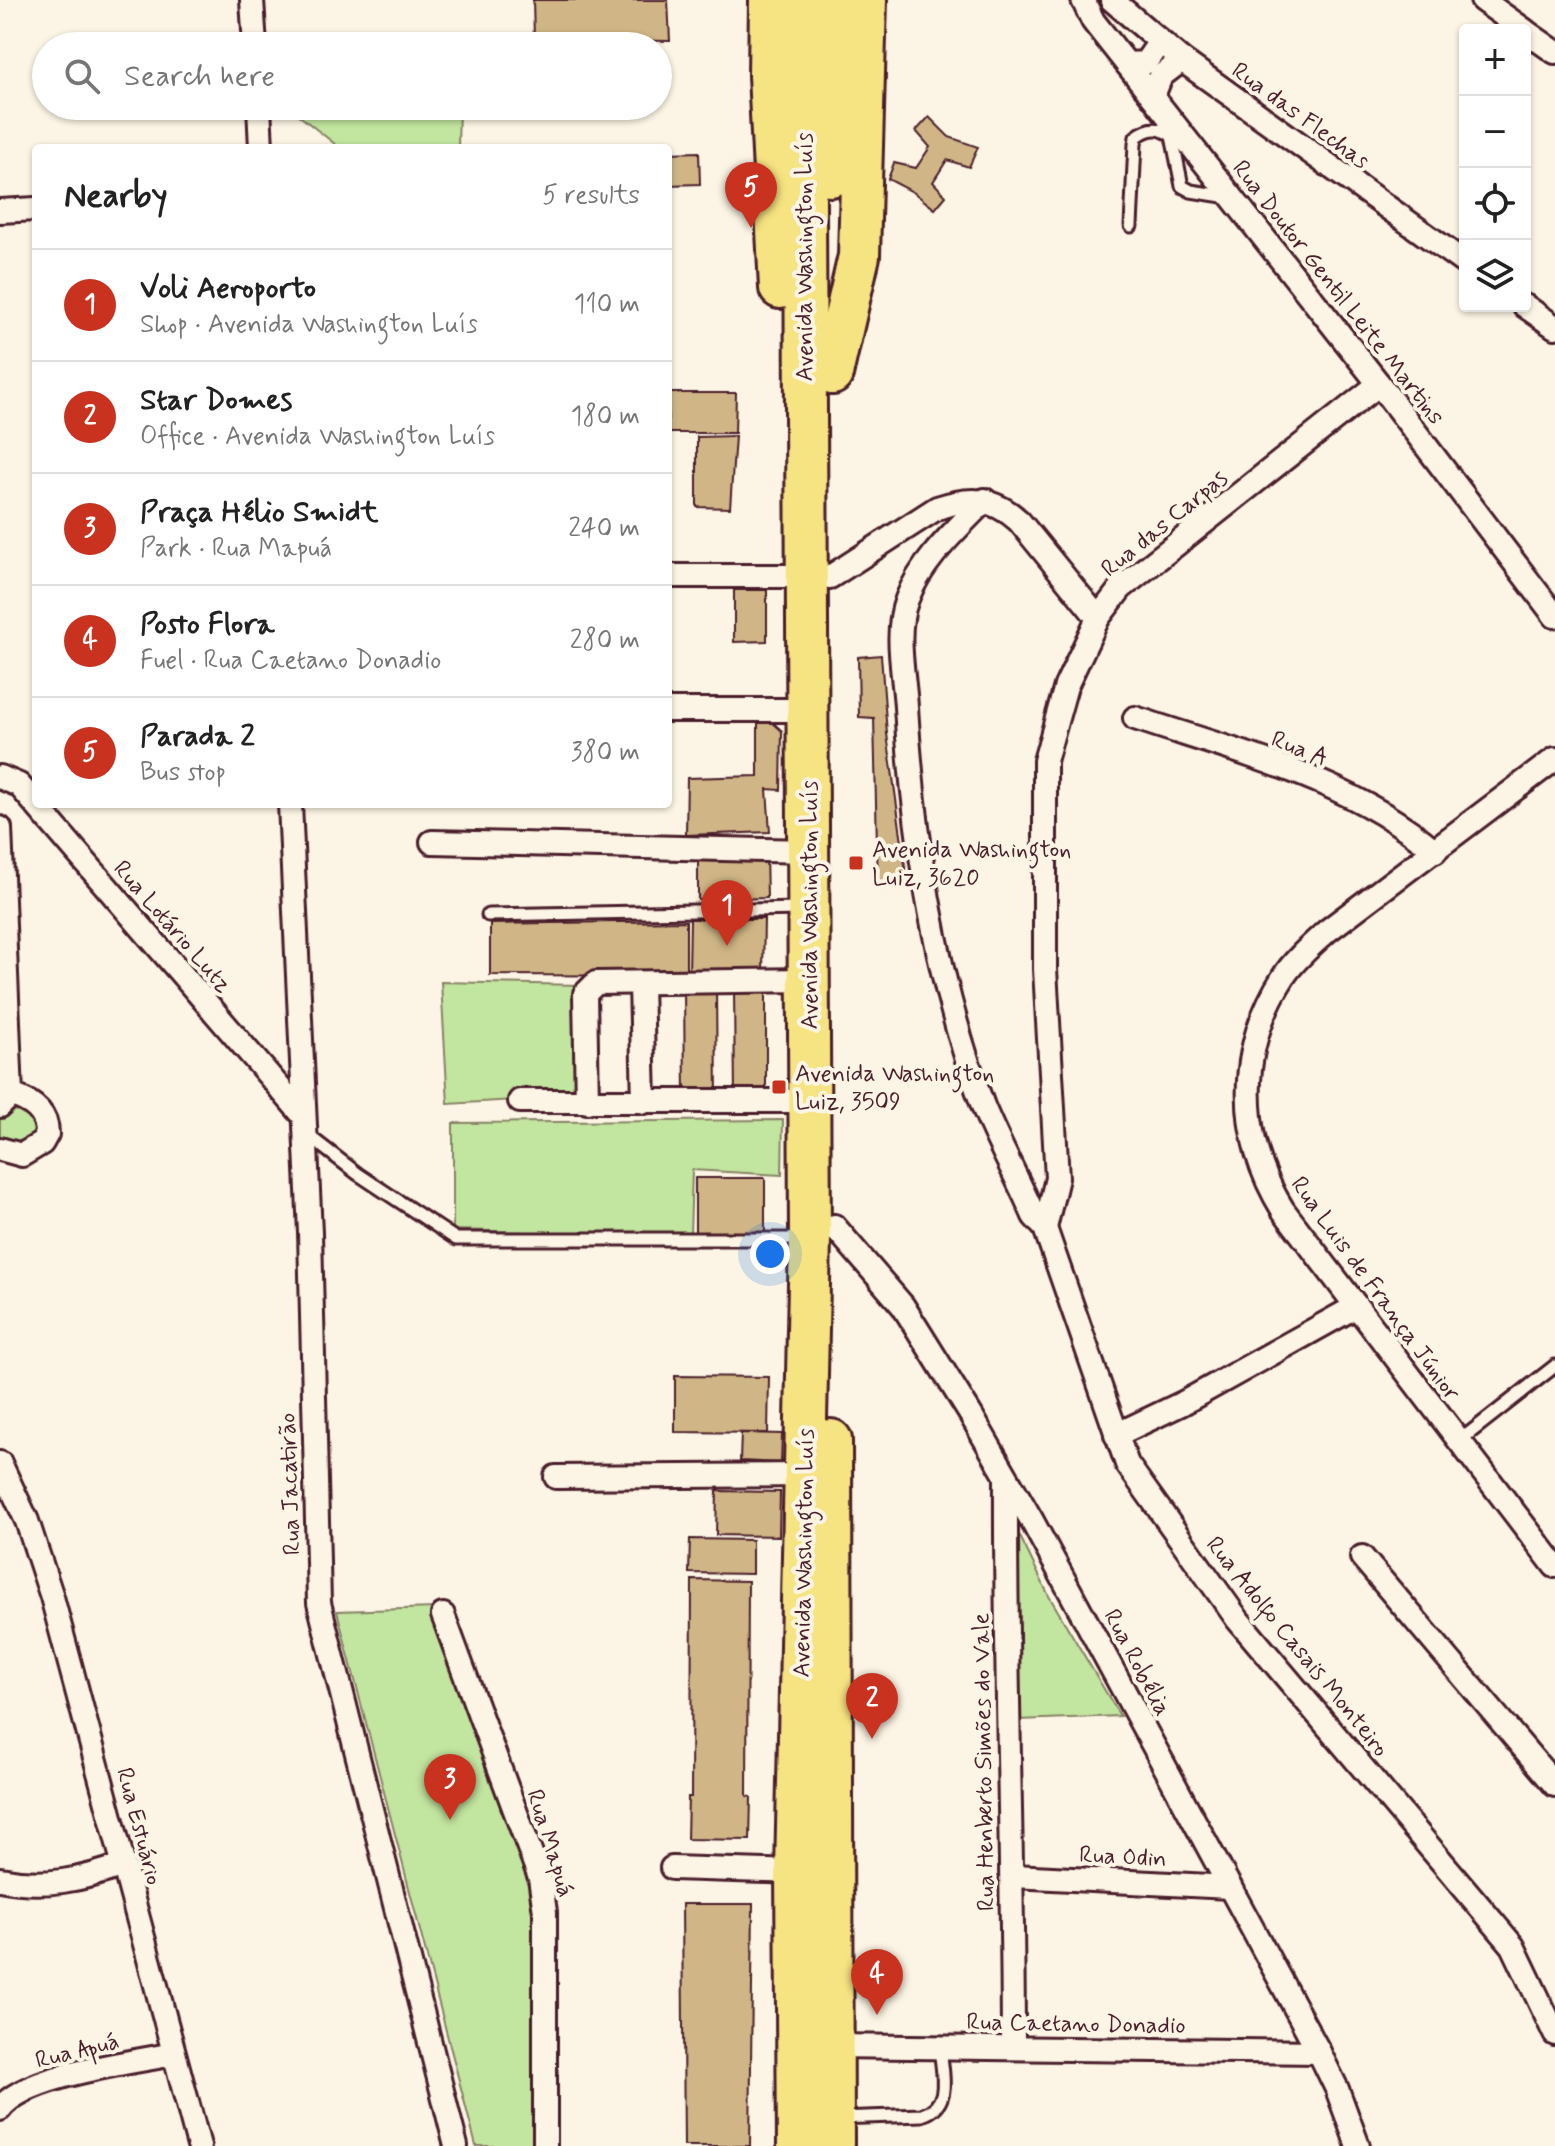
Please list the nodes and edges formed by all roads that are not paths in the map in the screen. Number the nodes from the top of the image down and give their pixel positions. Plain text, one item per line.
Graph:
1 (252, 0) edge
2 (770, 0) edge
3 (804, 0) edge
4 (833, 0) edge
5 (866, 0) edge
6 (1083, 0) edge
7 (1112, 0) edge
8 (1482, 0) edge
9 (1516, 24) edge
10 (254, 32) edge
11 (1531, 35) edge
12 (1151, 36) junction
13 (1555, 52) edge
14 (1122, 58) junction
15 (1182, 60) junction
16 (1153, 96) junction
17 (258, 120) edge
18 (256, 144) edge
19 (1234, 198) junction
20 (32, 209) edge
21 (0, 211) edge
22 (817, 218) junction
23 (1131, 226) dead end
24 (1459, 259) edge
25 (832, 374) junction
26 (1379, 384) junction
27 (805, 466) junction
28 (985, 500) junction
29 (672, 576) edge
30 (818, 577) junction
31 (1555, 616) edge
32 (1098, 618) junction
33 (672, 710) edge
34 (810, 710) junction
35 (1135, 718) dead end
36 (1555, 759) edge
37 (0, 777) edge
38 (32, 800) edge
39 (38, 808) edge
40 (290, 808) edge
41 (0, 828) edge
42 (432, 842) dead end
43 (809, 851) junction
44 (1435, 851) junction
45 (809, 908) junction
46 (488, 915) dead end
47 (2, 971) edge
48 (809, 980) junction
49 (641, 984) junction
50 (5, 1100) edge
51 (520, 1101) dead end
52 (810, 1101) junction
53 (587, 1102) junction
54 (644, 1102) junction
55 (304, 1124) junction
56 (0, 1149) edge
57 (1045, 1228) junction
58 (822, 1232) junction
59 (1355, 1307) junction
60 (1555, 1366) edge
61 (1116, 1435) junction
62 (1458, 1442) junction
63 (0, 1463) edge
64 (804, 1475) junction
65 (1006, 1475) junction
66 (556, 1477) dead end
67 (1362, 1557) dead end
68 (1555, 1566) edge
69 (443, 1615) dead end
70 (1555, 1785) edge
71 (123, 1865) junction
72 (672, 1868) dead end
73 (796, 1872) junction
74 (1013, 1876) junction
75 (0, 1879) edge
76 (1230, 1887) junction
77 (1555, 2034) edge
78 (833, 2046) junction
79 (940, 2047) junction
80 (1013, 2048) junction
81 (1319, 2052) junction
82 (173, 2054) junction
83 (0, 2109) edge
84 (833, 2132) edge
85 (199, 2146) edge
86 (456, 2146) edge
87 (545, 2146) edge
88 (798, 2146) edge
89 (1358, 2146) edge

1 - 10 street
2 - 27 highway
3 - 22 highway, Avenida Washington Luís
4 - 22 highway, Avenida Washington Luís
5 - 25 highway
6 - 14 street, Rua Doutor Gentil Leite Martins
7 - 12 street, Rua das Flechas
8 - 9 street
11 - 13 street
12 - 14 street
12 - 14 street
12 - 15 street, Rua das Flechas
14 - 16 street, Rua Doutor Gentil Leite Martins
15 - 16 street
15 - 24 street, Rua das Flechas
16 - 19 street, Rua Doutor Gentil Leite Martins
17 - 18 street
19 - 23 lane
19 - 26 street, Rua Doutor Gentil Leite Martins
20 - 21 street
22 - 25 highway, Avenida Washington Luís
22 - 27 highway, Avenida Washington Luís
25 - 30 highway, Avenida Washington Luís
26 - 31 street, Rua Doutor Gentil Leite Martins
26 - 32 street, Rua das Carpas
27 - 30 highway, Avenida Washington Luís
28 - 30 street
28 - 32 street
28 - 57 street, Rua Adolfo Casais Monteiro
29 - 30 street
30 - 34 highway, Avenida Washington Luís
30 - 58 highway, Avenida Washington Luís
32 - 57 street, Rua das Carpas
33 - 34 street
34 - 43 highway, Avenida Washington Luís
35 - 44 street, Rua A
36 - 44 street, Rua Luis de França Júnior
37 - 38 street, Rua Lotário Lutz
39 - 55 street, Rua Lotário Lutz
40 - 55 street, Rua Jacatirão
41 - 47 street
42 - 43 street
43 - 45 highway, Avenida Washington Luís
44 - 59 street, Rua Luis de França Júnior
45 - 46 lane
45 - 48 highway, Avenida Washington Luís
47 - 50 street
48 - 49 street
48 - 52 highway, Avenida Washington Luís
49 - 53 street
49 - 54 street
50 - 56 street
51 - 53 street
52 - 54 street
52 - 58 highway, Avenida Washington Luís
53 - 54 street
55 - 58 lane
55 - 86 street, Rua Jacatirão
57 - 61 street, Rua Adolfo Casais Monteiro
58 - 64 highway, Avenida Washington Luís
58 - 65 street, Rua Robélia
58 - 78 highway, Avenida Washington Luís
59 - 61 street
59 - 62 street, Rua Luis de França Júnior
60 - 62 lane
61 - 77 street, Rua Adolfo Casais Monteiro
62 - 68 street, Rua Luis de França Júnior
63 - 71 street, Rua Estuário
64 - 66 street
64 - 73 highway, Avenida Washington Luís
65 - 74 street, Rua Henberto Simões do Vale
65 - 76 street, Rua Robélia
67 - 70 street
69 - 87 street, Rua Mapuá
71 - 75 street
71 - 82 street, Rua Estuário
72 - 73 street
73 - 88 highway, Avenida Washington Luís
74 - 76 street, Rua Odin
74 - 80 street, Rua Henberto Simões do Vale
76 - 81 street, Rua Robélia
78 - 79 street, Rua Caetano Donadio
78 - 84 highway, Avenida Washington Luís
79 - 80 street, Rua Caetano Donadio
79 - 84 lane
80 - 81 street, Rua Caetano Donadio
81 - 89 street, Rua Robélia
82 - 83 street, Rua Apuá
82 - 85 street, Rua Estuário

